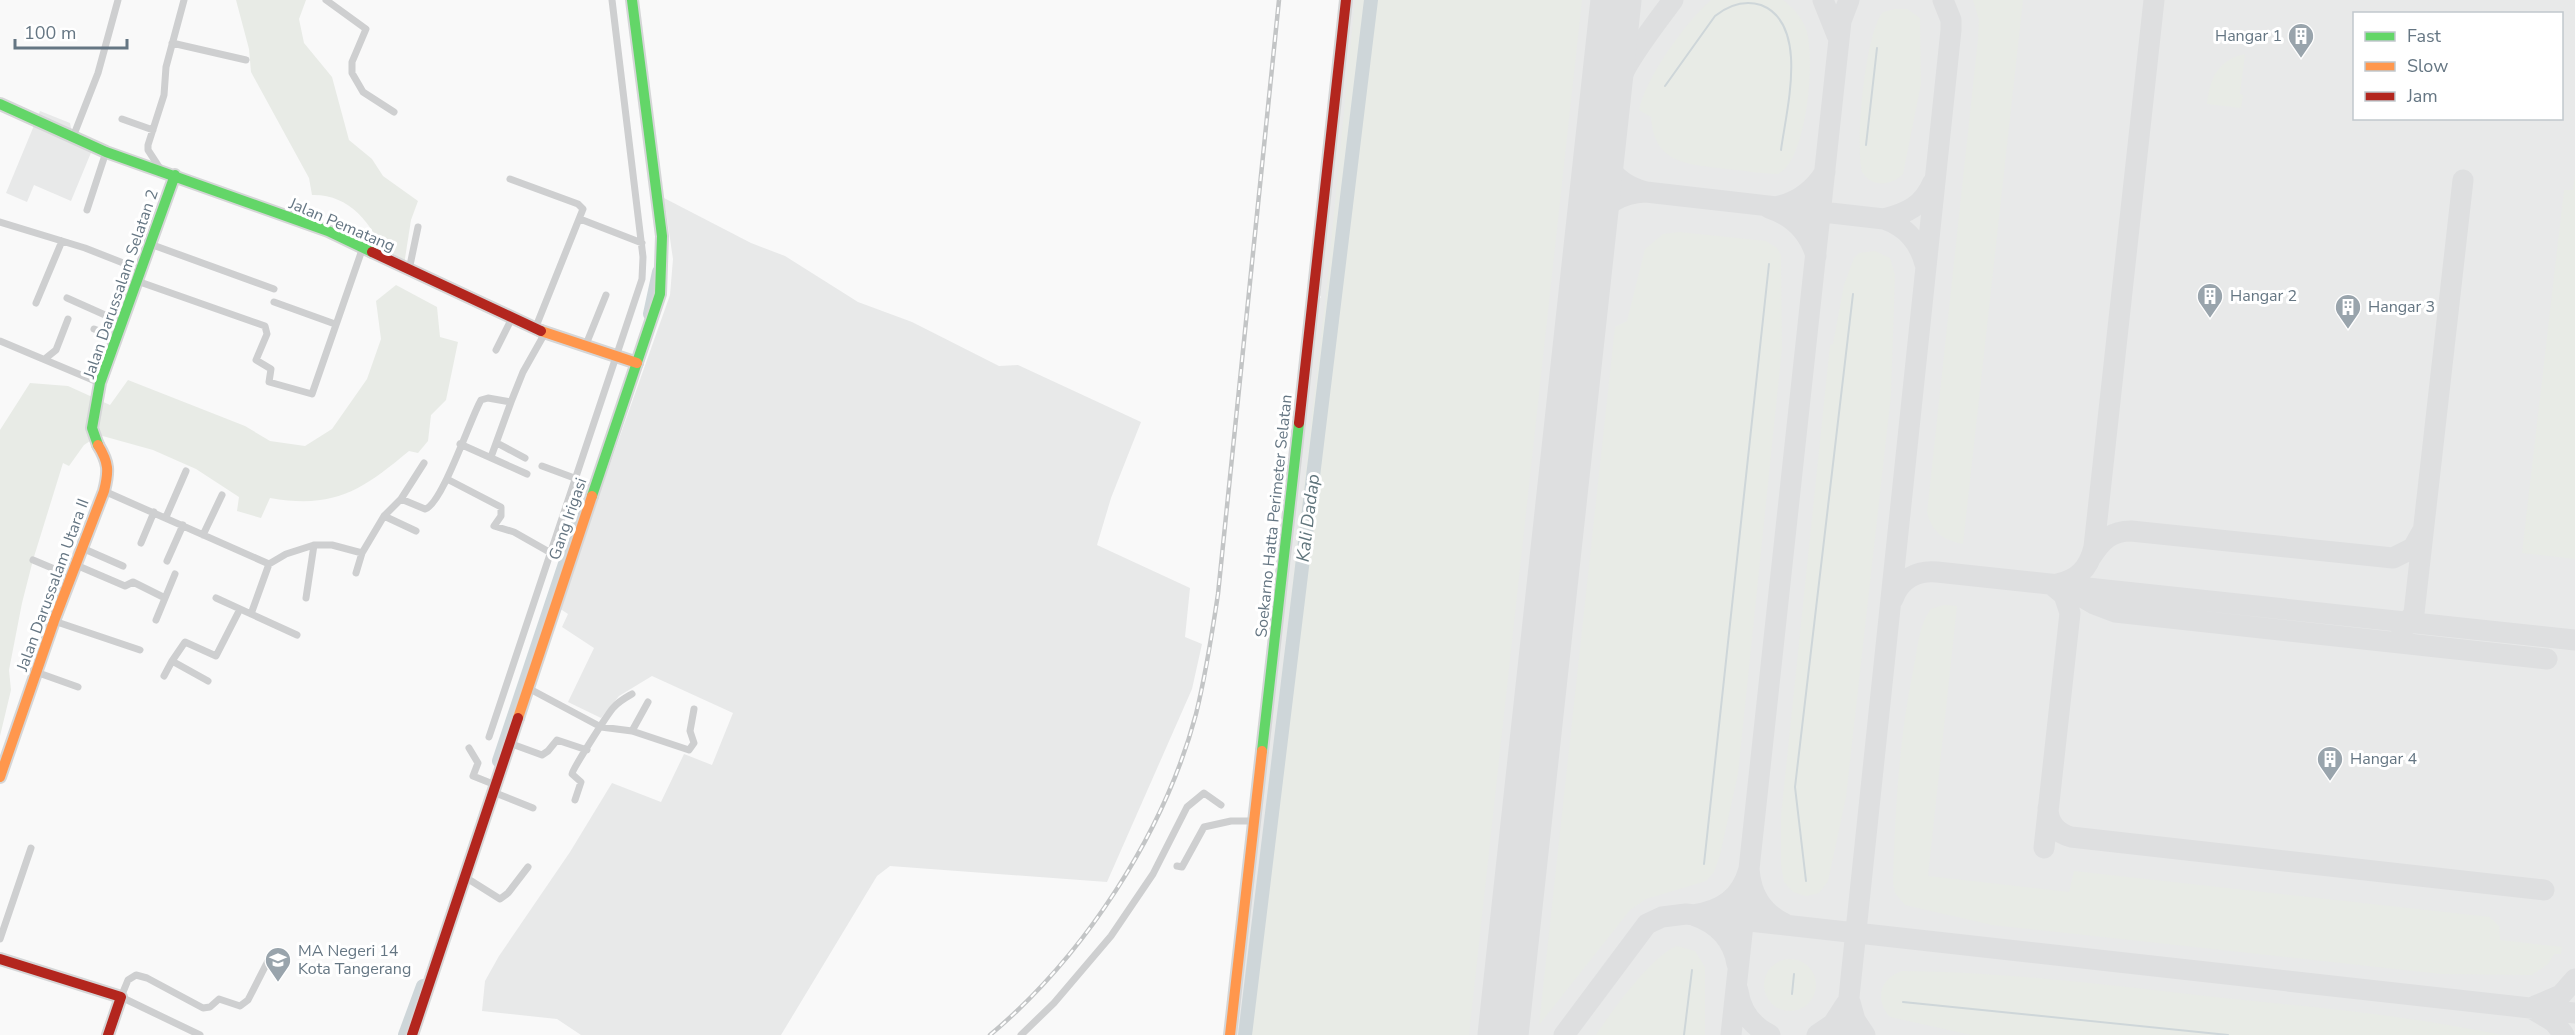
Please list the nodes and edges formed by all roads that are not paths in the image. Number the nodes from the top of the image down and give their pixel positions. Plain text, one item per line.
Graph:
1 (118, 0) edge
2 (184, 0) edge
3 (326, 0) edge
4 (612, 0) edge
5 (632, 0) edge
6 (1346, 0) edge
7 (172, 43) junction
8 (246, 60) dead end
9 (0, 104) edge
10 (394, 112) dead end
11 (122, 119) dead end
12 (153, 129) junction
13 (73, 137) junction
14 (106, 152) junction
15 (161, 170) junction
16 (175, 175) junction
17 (510, 179) dead end
18 (87, 210) dead end
19 (580, 219) junction
20 (1, 223) edge
21 (418, 227) dead end
22 (62, 241) junction
23 (642, 243) junction
24 (150, 244) junction
25 (362, 250) junction
26 (409, 270) junction
27 (139, 276) junction
28 (274, 289) dead end
29 (606, 295) dead end
30 (67, 298) dead end
31 (274, 302) dead end
32 (36, 303) dead end
33 (512, 318) junction
34 (68, 319) dead end
35 (123, 323) junction
36 (335, 324) junction
37 (94, 329) dead end
38 (540, 331) junction
39 (117, 339) junction
40 (0, 341) edge
41 (585, 346) junction
42 (496, 350) dead end
43 (620, 356) junction
44 (46, 358) junction
45 (636, 362) junction
46 (100, 383) junction
47 (511, 402) junction
48 (98, 404) joint
49 (497, 443) junction
50 (460, 444) junction
51 (491, 457) junction
52 (525, 458) dead end
53 (424, 463) dead end
54 (542, 466) dead end
55 (186, 471) dead end
56 (527, 474) dead end
57 (447, 479) junction
58 (577, 479) junction
59 (104, 491) junction
60 (222, 495) dead end
61 (401, 499) junction
62 (154, 512) junction
63 (384, 516) junction
64 (166, 517) junction
65 (183, 525) junction
66 (416, 531) dead end
67 (203, 535) junction
68 (141, 543) dead end
69 (314, 545) junction
70 (82, 548) junction
71 (362, 553) junction
72 (551, 554) junction
73 (33, 560) dead end
74 (167, 561) dead end
75 (269, 564) junction
76 (76, 565) junction
77 (123, 566) dead end
78 (357, 573) dead end
79 (176, 574) dead end
80 (71, 576) junction
81 (165, 598) junction
82 (216, 598) dead end
83 (306, 598) dead end
84 (240, 609) junction
85 (250, 614) junction
86 (156, 620) dead end
87 (54, 621) junction
88 (297, 635) dead end
89 (140, 650) dead end
90 (172, 661) junction
91 (36, 672) junction
92 (164, 676) dead end
93 (208, 681) dead end
94 (78, 687) dead end
95 (528, 688) junction
96 (632, 694) dead end
97 (648, 702) dead end
98 (694, 709) dead end
99 (601, 727) junction
100 (632, 731) junction
101 (489, 737) dead end
102 (510, 743) junction
103 (470, 748) dead end
104 (587, 750) junction
105 (0, 777) edge
106 (491, 785) junction
107 (575, 801) dead end
108 (1221, 805) dead end
109 (533, 808) dead end
110 (1254, 821) junction
111 (31, 849) dead end
112 (1177, 866) dead end
113 (528, 867) dead end
114 (465, 877) junction
115 (0, 939) edge
116 (270, 957) dead end
117 (0, 959) edge
118 (121, 997) junction
119 (108, 1035) edge
120 (200, 1035) edge
121 (412, 1035) edge
122 (1021, 1035) edge
123 (1230, 1035) edge

1 - 13 street
2 - 7 street
3 - 10 street
4 - 23 street
5 - 45 street, Gang Irigasi
6 - 110 street, Soekarno Hatta Perimeter Selatan
7 - 8 street
7 - 12 street
9 - 13 street, Jalan Pematang
11 - 12 street
12 - 15 street
13 - 14 street, Jalan Pematang
14 - 15 street, Jalan Pematang
14 - 18 street
15 - 16 street, Jalan Pematang
16 - 24 street, Jalan Darussalam Selatan 2
16 - 25 street, Jalan Pematang
17 - 19 street
19 - 23 street
19 - 38 street
20 - 22 street
21 - 26 street
22 - 27 street
22 - 32 street
23 - 43 street
24 - 27 street, Jalan Darussalam Selatan 2
24 - 28 street
25 - 26 street, Jalan Pematang
25 - 36 street
26 - 33 street, Jalan Pematang
27 - 35 street, Jalan Darussalam Selatan 2
27 - 36 street
29 - 41 street
30 - 35 street
31 - 36 street
33 - 38 street, Jalan Pematang
33 - 42 street
34 - 44 street
35 - 39 street, Jalan Darussalam Selatan 2
37 - 39 street
38 - 41 street, Jalan Pematang
38 - 47 street
39 - 46 street, Jalan Darussalam Selatan 2
40 - 44 street
41 - 43 street, Jalan Pematang
43 - 45 street, Jalan Pematang
43 - 58 street
44 - 46 street
45 - 95 street, Gang Irigasi
46 - 48 street, Jalan Darussalam Selatan 2
47 - 49 street
47 - 50 street
48 - 59 street, Jalan Darussalam Utara II
49 - 51 street
49 - 52 street
50 - 51 street
50 - 57 street
51 - 56 street
53 - 61 street
54 - 58 street
55 - 64 street
57 - 61 street
57 - 72 street
58 - 72 street
59 - 62 street
59 - 70 street, Jalan Darussalam Utara II
60 - 67 street
61 - 63 street
62 - 64 street
62 - 68 street
63 - 66 street
63 - 71 street
64 - 65 street
65 - 67 street
65 - 74 street
67 - 75 street
69 - 71 street
69 - 75 street
69 - 83 street
70 - 76 street, Jalan Darussalam Utara II
70 - 77 street
71 - 78 street
72 - 101 street
73 - 80 street
75 - 85 street
76 - 80 street, Jalan Darussalam Utara II
76 - 81 street
79 - 81 street
80 - 87 street, Jalan Darussalam Utara II
81 - 86 street
82 - 84 street
84 - 85 street
84 - 90 street
85 - 88 street
87 - 89 street
87 - 91 street, Jalan Darussalam Utara II
90 - 92 street
90 - 93 street
91 - 94 street
91 - 105 street, Jalan Darussalam Utara II
95 - 99 street
95 - 102 street, Gang Irigasi
96 - 99 street
97 - 100 street
98 - 100 street
99 - 100 street
99 - 104 street
102 - 104 street
102 - 106 street, Gang Irigasi
103 - 106 street
104 - 107 street
106 - 109 street
106 - 114 street, Gang Irigasi
108 - 122 street
110 - 112 street
110 - 123 street, Soekarno Hatta Perimeter Selatan
111 - 115 street
113 - 114 street
114 - 121 street, Gang Irigasi
116 - 118 street
117 - 118 street
118 - 119 street
118 - 120 street

